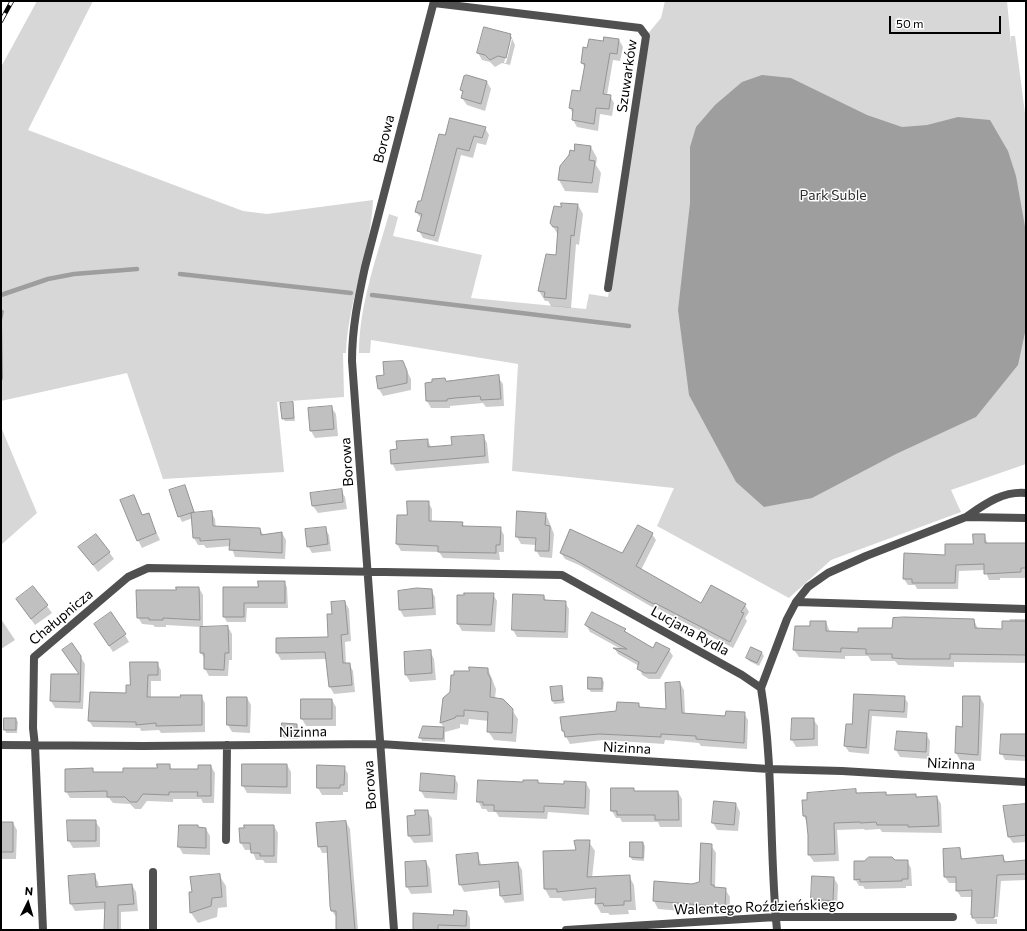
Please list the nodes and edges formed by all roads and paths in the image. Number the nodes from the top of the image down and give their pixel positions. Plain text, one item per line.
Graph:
1 (434, 2) edge
2 (608, 288) dead end
3 (1026, 493) edge
4 (966, 518) junction
5 (1026, 518) edge
6 (369, 572) junction
7 (796, 602) junction
8 (1026, 608) edge
9 (760, 688) junction
10 (380, 744) junction
11 (1, 745) edge
12 (227, 745) junction
13 (35, 746) junction
14 (768, 769) junction
15 (1026, 782) edge
16 (226, 840) dead end
17 (153, 872) dead end
18 (776, 916) junction
19 (953, 917) dead end
20 (43, 930) edge
21 (153, 930) edge
22 (394, 930) edge
23 (566, 930) edge
24 (777, 930) edge

1 - 2 street, Szuwarków
1 - 6 street, Borowa
3 - 4 street
4 - 5 street
4 - 7 street
6 - 9 street, Lucjana Rydla
6 - 10 street, Borowa
6 - 13 street, Chałupnicza
7 - 8 street
7 - 9 street
9 - 14 street
10 - 12 street, Nizinna
10 - 14 street, Nizinna
10 - 22 street, Borowa
11 - 13 street, Nizinna
12 - 13 street, Nizinna
12 - 16 street
13 - 20 street, Chałupnicza
14 - 15 street, Nizinna
14 - 18 street
17 - 21 street
18 - 19 street, Walentego Roździeńskiego
18 - 23 street, Walentego Roździeńskiego
18 - 24 street

